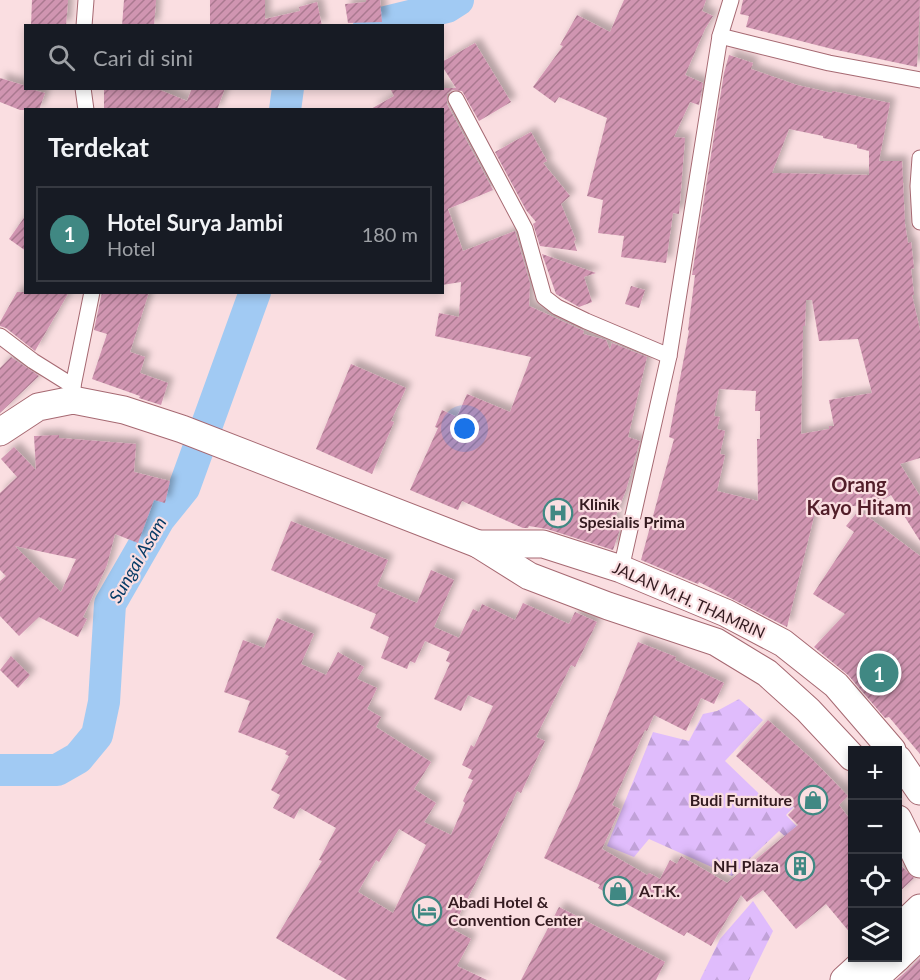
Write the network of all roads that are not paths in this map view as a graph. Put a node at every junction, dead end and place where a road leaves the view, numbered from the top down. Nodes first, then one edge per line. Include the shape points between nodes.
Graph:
1 (86, 0) edge
2 (731, 0) edge
3 (84, 24) edge
4 (720, 36) junction
5 (920, 80) edge
6 (83, 90) edge
7 (456, 99) dead end
8 (86, 108) edge
9 (920, 158) edge
10 (920, 222) edge
11 (92, 294) edge
12 (0, 336) edge
13 (669, 356) junction
14 (73, 393) junction
15 (0, 432) edge
16 (478, 544) junction
17 (621, 569) junction
18 (889, 746) edge
19 (848, 753) edge
20 (902, 766) edge
21 (920, 791) edge
22 (902, 829) edge
23 (920, 864) edge
24 (920, 908) edge
25 (902, 924) edge
26 (920, 936) edge
27 (902, 952) edge
28 (863, 962) edge
29 (892, 962) edge
30 (844, 980) edge
31 (873, 980) edge

1 - 3 street
2 - 4 street
4 - 5 street
4 - 13 street
6 - 8 street
7 - 13 street via 525,229 544,297 586,321
9 - 10 street
11 - 14 street
12 - 14 street
13 - 17 street
14 - 15 highway via 38,407
14 - 16 highway, JALAN M.H. THAMRIN via 182,429
16 - 17 highway, JALAN M.H. THAMRIN via 543,544
16 - 19 highway, JALAN M.H. THAMRIN via 529,576 716,642 741,655 776,680
17 - 18 highway, JALAN M.H. THAMRIN via 726,613 783,643 836,685
20 - 21 highway
22 - 23 highway
24 - 25 highway
26 - 27 highway
28 - 30 highway
29 - 31 highway

